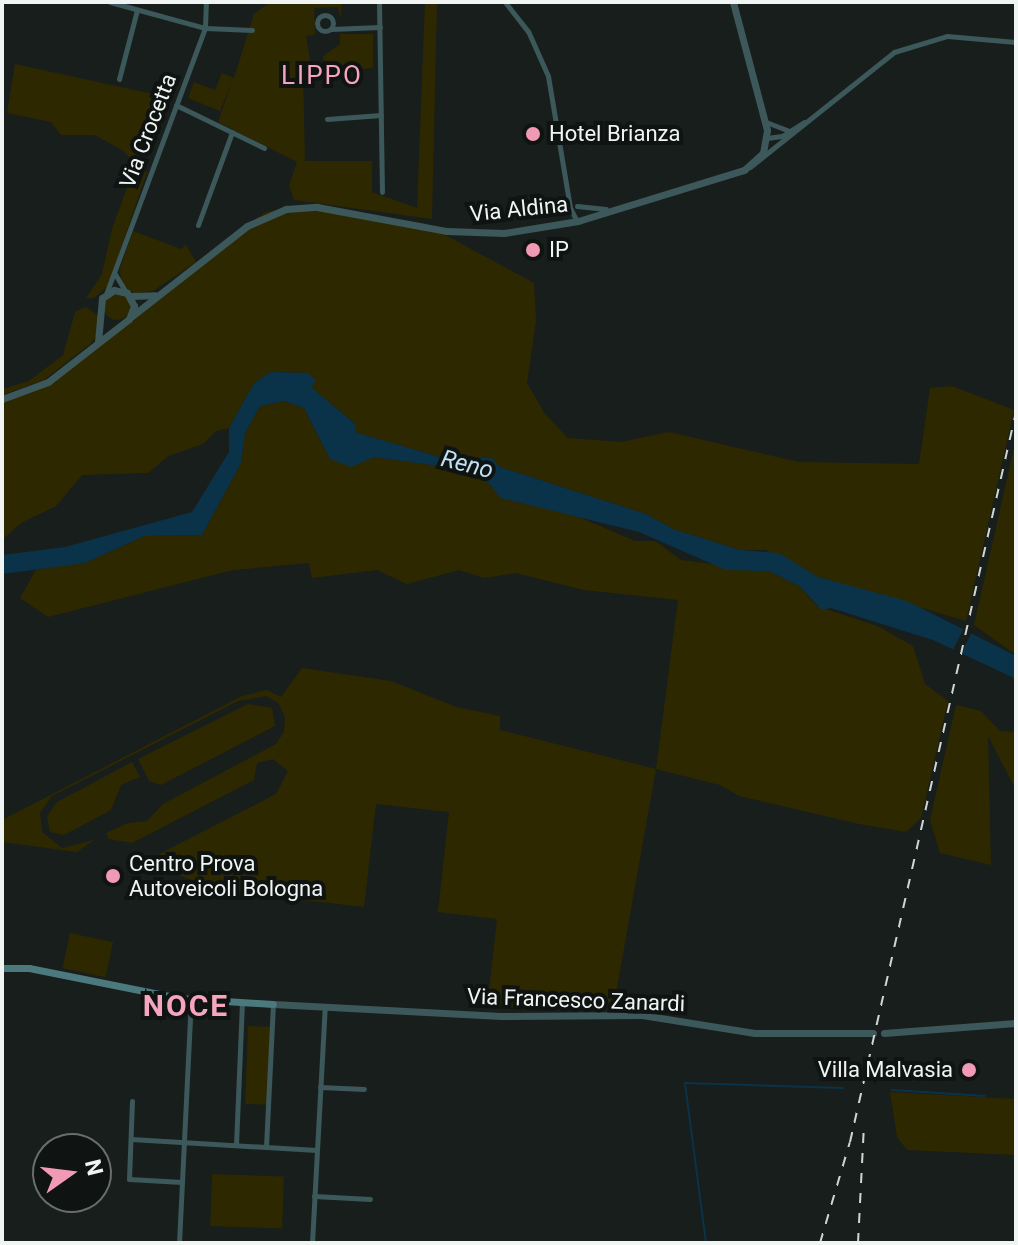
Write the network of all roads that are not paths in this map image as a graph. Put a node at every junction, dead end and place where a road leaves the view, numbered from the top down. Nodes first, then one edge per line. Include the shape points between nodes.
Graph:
1 (110, 2) edge
2 (142, 2) edge
3 (206, 2) edge
4 (379, 2) edge
5 (505, 2) edge
6 (733, 2) edge
7 (138, 11) junction
8 (380, 27) junction
9 (205, 28) junction
10 (331, 29) dead end
11 (252, 30) dead end
12 (1016, 42) edge
13 (119, 79) dead end
14 (176, 105) junction
15 (818, 112) junction
16 (381, 115) junction
17 (327, 119) dead end
18 (766, 122) junction
19 (790, 130) junction
20 (232, 132) junction
21 (767, 138) junction
22 (264, 148) dead end
23 (744, 170) junction
24 (382, 192) dead end
25 (574, 207) junction
26 (627, 207) junction
27 (578, 221) junction
28 (198, 225) dead end
29 (548, 227) junction
30 (115, 271) junction
31 (174, 284) junction
32 (106, 294) junction
33 (128, 294) junction
34 (103, 316) junction
35 (132, 316) junction
36 (117, 324) junction
37 (98, 342) junction
38 (2, 399) edge
39 (2, 968) edge
40 (191, 999) junction
41 (242, 1002) junction
42 (273, 1004) junction
43 (325, 1006) junction
44 (1016, 1023) edge
45 (873, 1033) dead end
46 (884, 1033) dead end
47 (320, 1087) junction
48 (364, 1089) dead end
49 (132, 1101) dead end
50 (131, 1139) junction
51 (184, 1142) junction
52 (236, 1145) junction
53 (266, 1147) junction
54 (317, 1150) junction
55 (182, 1182) junction
56 (314, 1196) junction
57 (370, 1199) dead end
58 (179, 1243) edge
59 (312, 1243) edge

1 - 7 street
2 - 7 street
3 - 9 street, Via Crocetta
4 - 8 street
5 - 25 street via 544,61
6 - 18 street
7 - 9 street
7 - 13 street
8 - 10 street
8 - 16 street
9 - 11 street
9 - 14 street, Via Crocetta
12 - 15 street, Via Aldina via 969,34 924,40 883,58
14 - 20 street
14 - 30 street, Via Crocetta
15 - 19 street, Via Aldina
15 - 23 street, Via Aldina via 769,157
16 - 17 street
16 - 24 street
18 - 19 street
18 - 21 street
19 - 21 street, Via Aldina
20 - 22 street
20 - 28 street
21 - 23 street via 761,156
23 - 26 street, Via Aldina
25 - 26 street
25 - 27 street
25 - 29 street
26 - 27 street, Via Aldina
27 - 29 street, Via Aldina
29 - 31 street, Via Aldina via 472,234 296,208 247,226
30 - 32 street, Via Crocetta
30 - 33 street
31 - 33 street, Via Aldina via 150,297
31 - 35 street, Via Aldina
32 - 33 street
32 - 34 street via 100,303
33 - 35 street
34 - 36 street
34 - 37 street
35 - 36 street
36 - 37 street
37 - 38 street via 48,382
39 - 40 main road, Via Francesco Zanardi via 29,968
40 - 41 main road, Via Francesco Zanardi
40 - 51 street
41 - 42 main road, Via Francesco Zanardi
41 - 52 street
42 - 43 street, Via Francesco Zanardi
42 - 53 street
43 - 45 street, Via Francesco Zanardi via 501,1016 642,1015 755,1033
43 - 47 street
44 - 46 street
47 - 48 street
47 - 54 street
49 - 50 street
50 - 51 street
50 - 55 street via 129,1179
51 - 52 street
51 - 55 street
52 - 53 street
53 - 54 street
54 - 56 street
55 - 58 street
56 - 57 street
56 - 59 street

